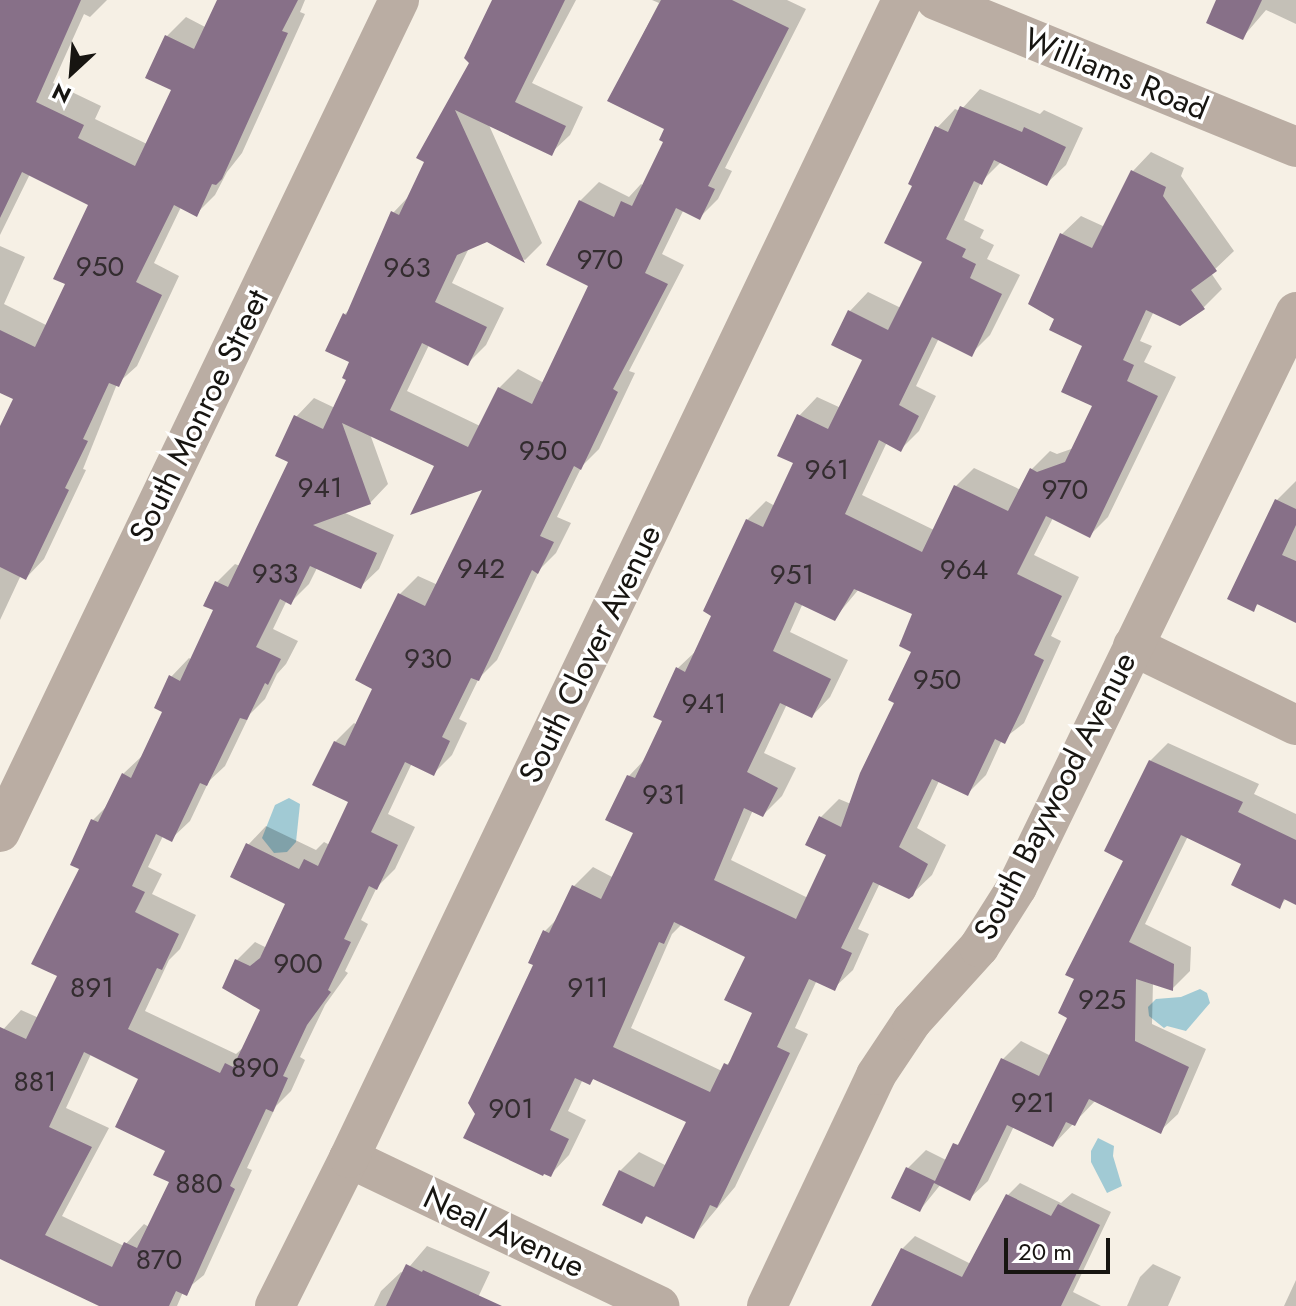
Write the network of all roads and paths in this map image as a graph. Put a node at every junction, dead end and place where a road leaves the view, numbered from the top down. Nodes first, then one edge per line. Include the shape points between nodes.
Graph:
1 (399, 0) edge
2 (902, 0) edge
3 (936, 0) edge
4 (1296, 147) edge
5 (1296, 312) edge
6 (1133, 646) junction
7 (1296, 725) edge
8 (0, 832) edge
9 (349, 1158) junction
10 (275, 1306) edge
11 (659, 1306) edge
12 (767, 1306) edge

1 - 8 street, South Monroe Street
2 - 9 street, South Clover Avenue
3 - 4 street, Williams Road
5 - 6 street, South Baywood Avenue
6 - 7 street
6 - 12 street, South Baywood Avenue via 1017,887 979,947 912,1021 876,1075
9 - 10 street, South Clover Avenue
9 - 11 street, Neal Avenue

